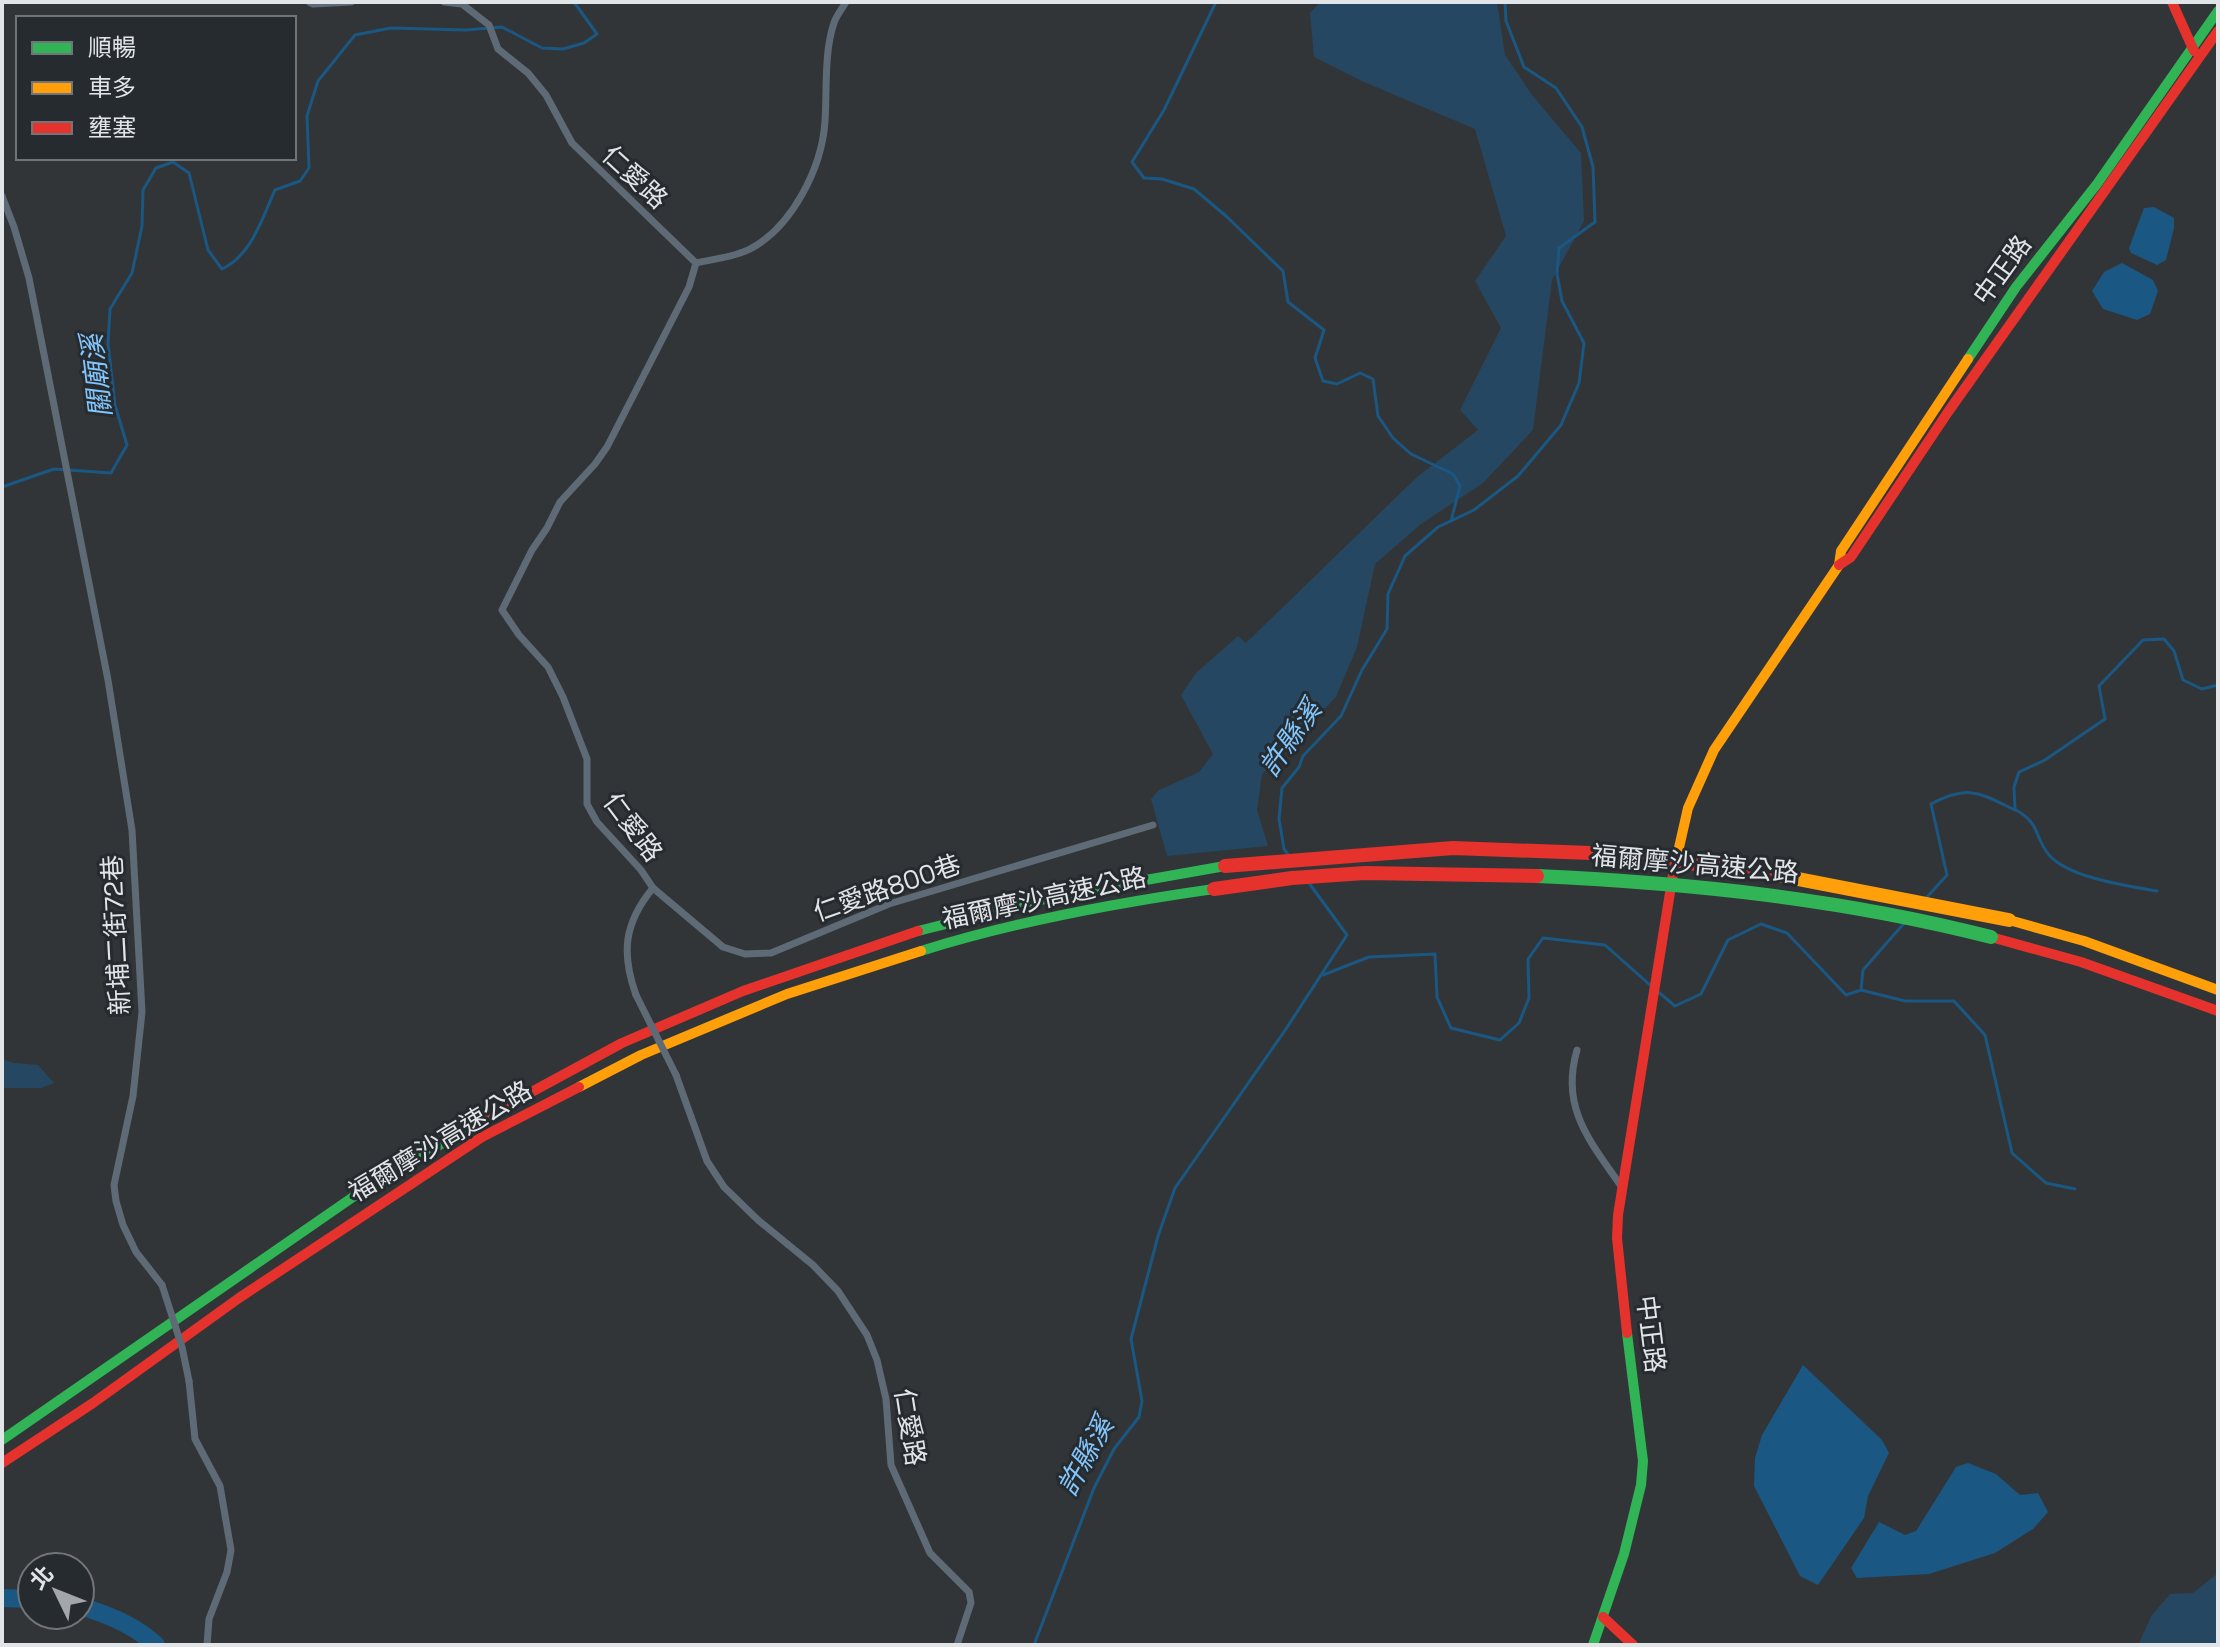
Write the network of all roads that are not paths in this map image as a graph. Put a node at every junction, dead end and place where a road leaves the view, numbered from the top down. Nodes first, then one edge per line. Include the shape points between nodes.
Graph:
1 (309, 2) edge
2 (351, 2) edge
3 (444, 2) edge
4 (846, 2) edge
5 (2172, 2) edge
6 (2218, 11) edge
7 (2218, 31) edge
8 (2196, 53) junction
9 (2, 196) edge
10 (696, 263) junction
11 (1153, 825) dead end
12 (653, 888) junction
13 (2218, 990) edge
14 (2218, 1011) edge
15 (1577, 1050) dead end
16 (1621, 1186) junction
17 (2, 1440) edge
18 (2, 1463) edge
19 (1603, 1617) junction
20 (207, 1645) edge
21 (957, 1645) edge
22 (1593, 1645) edge
23 (1633, 1645) edge

1 - 2 street
3 - 10 street, 仁愛路 via 462,4 489,25 498,49 546,95 572,143
4 - 10 street via 834,23 822,146 803,190 777,230 748,251
5 - 8 main road
6 - 8 main road, 中正路
7 - 8 main road, 中正路
8 - 16 main road, 中正路 via 2016,287 1705,767 1685,820 1662,925
9 - 20 street, 新埔二街72巷, bridge via 29,278 132,830 142,1012 133,1096 114,1185 129,1238 162,1285 189,1381 195,1439 220,1486 231,1550 209,1619
10 - 12 street, 仁愛路 via 607,447 560,502 502,610 548,667 563,697 587,759 587,804
11 - 12 street, 仁愛路800巷 via 889,904 771,953 745,954 723,947
12 - 21 street, 仁愛路, bridge via 641,903 627,943 627,969 636,995 676,1075 707,1161 724,1187 830,1282 867,1335 886,1399 891,1465 930,1553 969,1592 971,1603
13 - 17 main road, 福爾摩沙高速公路, bridge via 2009,920 1791,876 1617,854 1453,848 1225,866 1061,895 900,936 743,991 622,1043 353,1197
14 - 18 main road, 福爾摩沙高速公路, bridge via 2081,962 1947,925 1799,896 1680,883 1459,872 1293,878 1118,903 963,938 787,994 641,1055 482,1137
15 - 16 street via 1571,1072 1573,1103 1581,1127
16 - 19 main road, 中正路 via 1617,1238 1643,1461 1636,1512
19 - 22 main road, 中正路
19 - 23 main road

